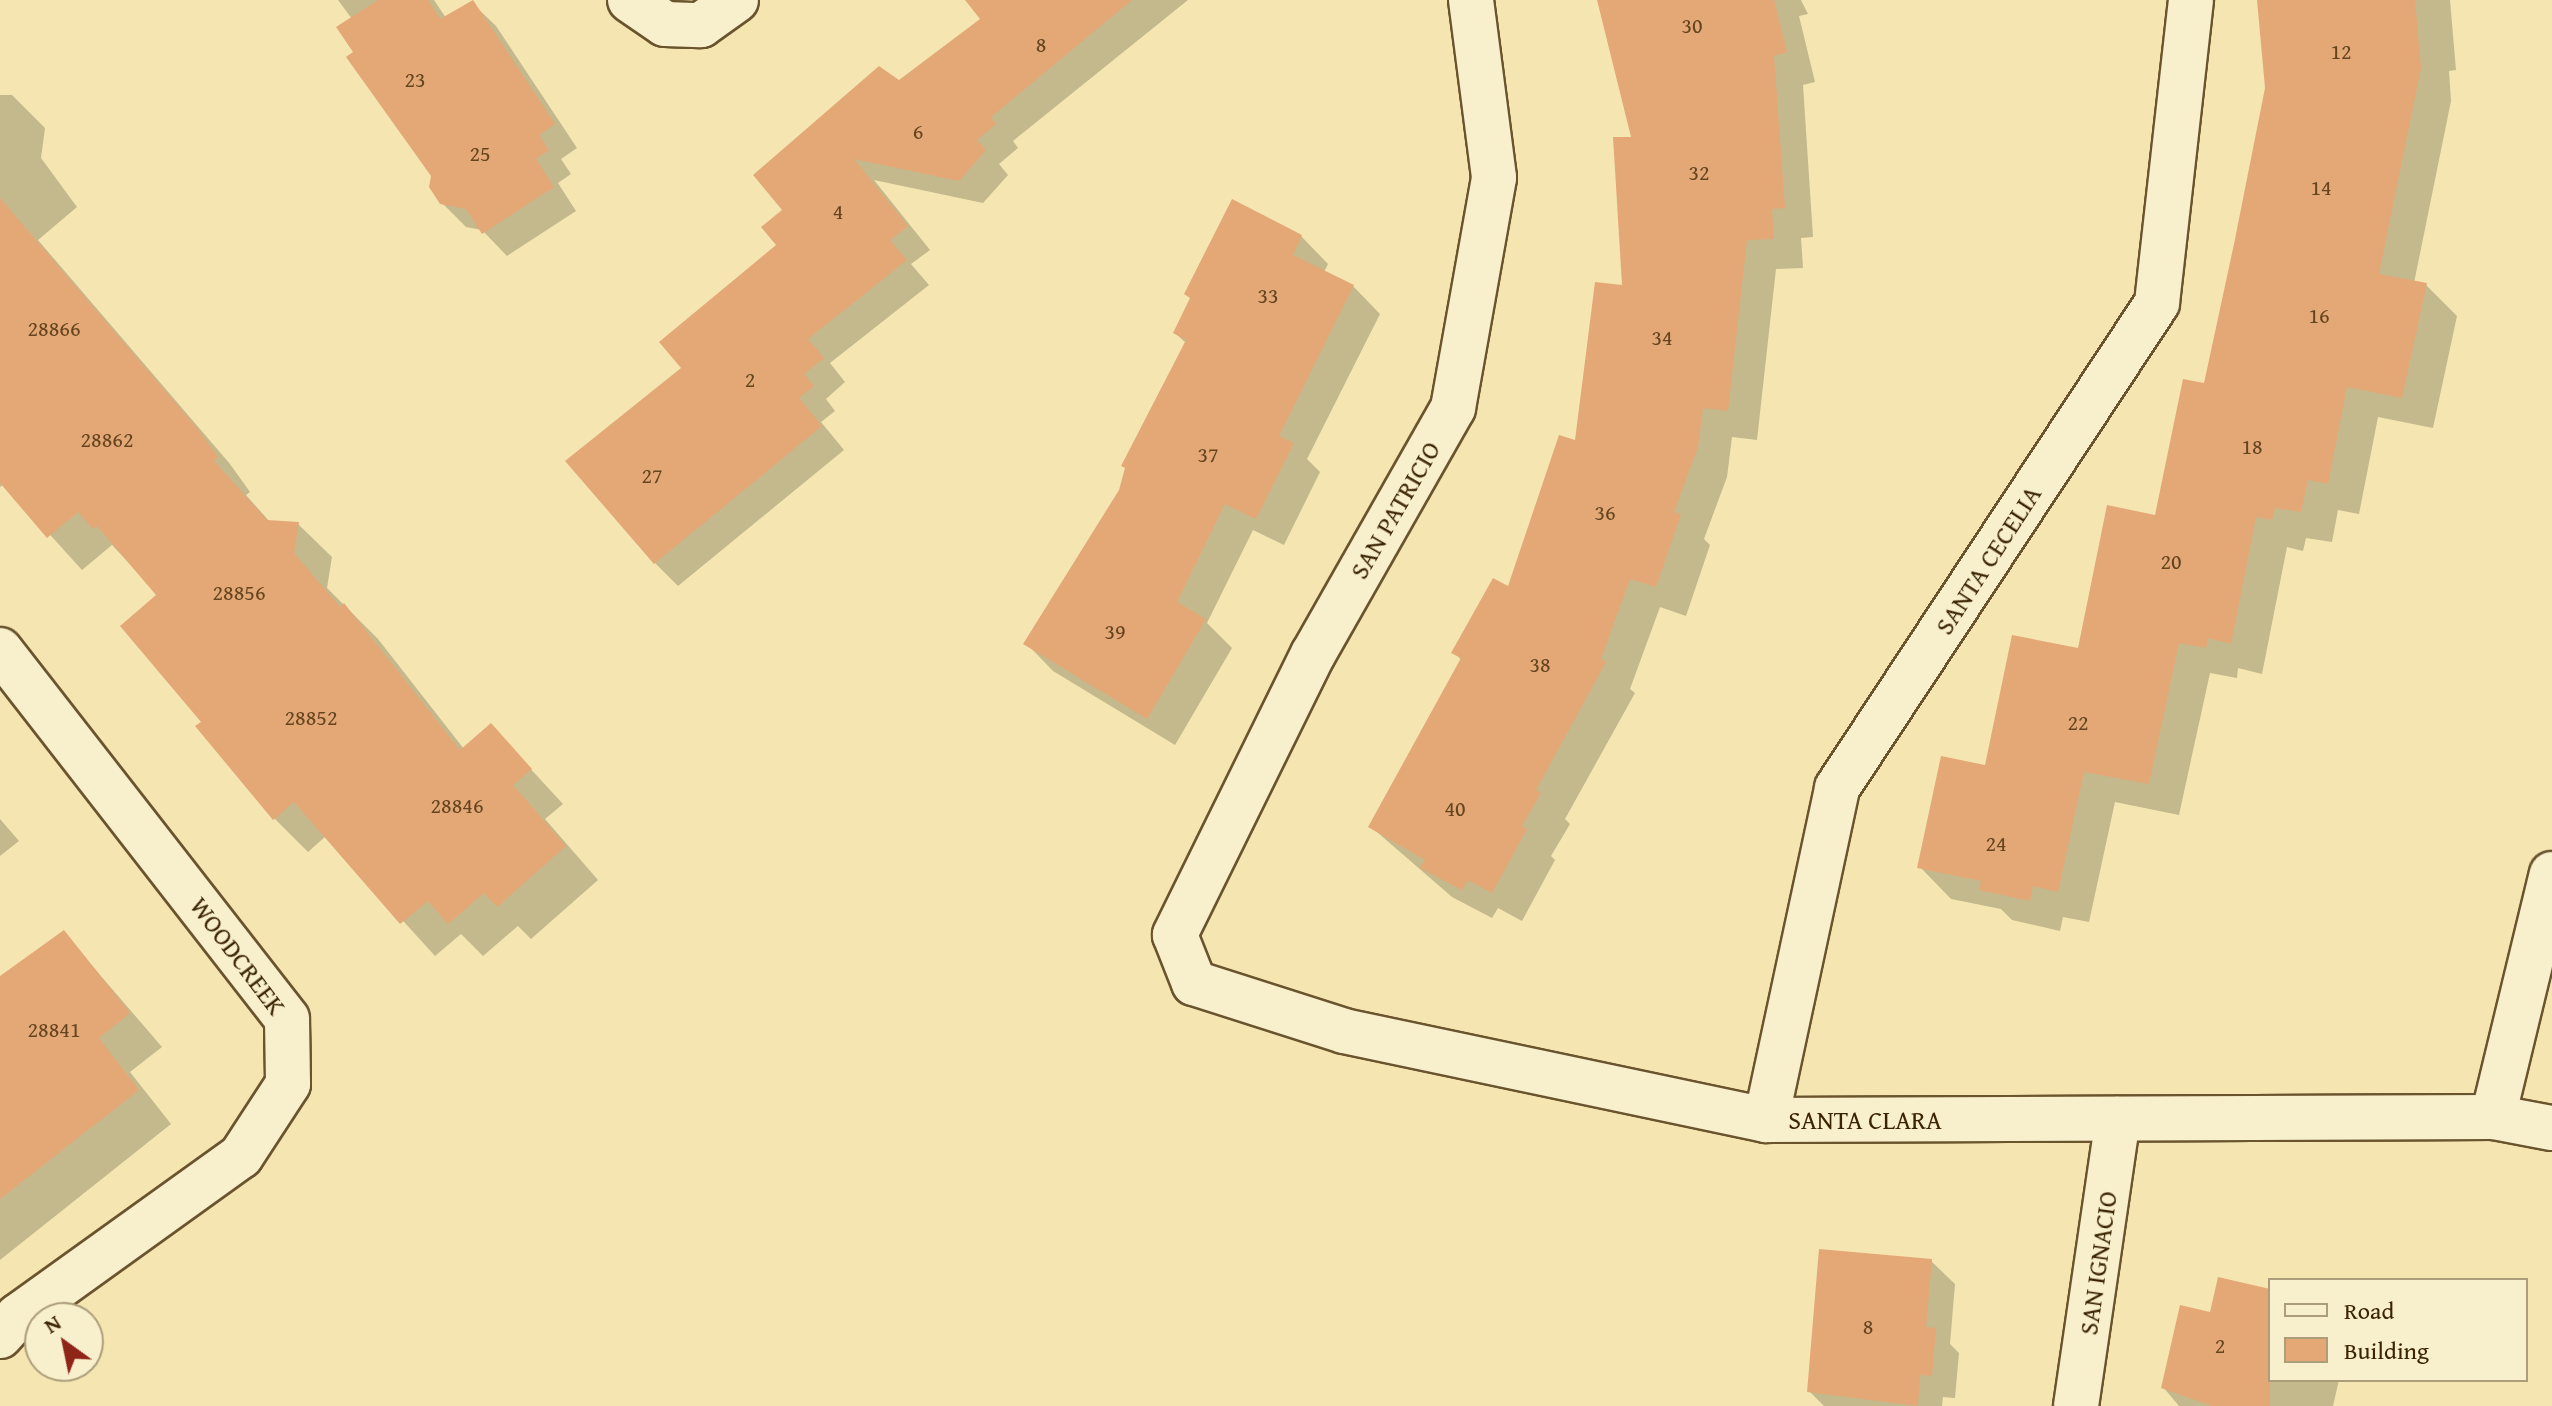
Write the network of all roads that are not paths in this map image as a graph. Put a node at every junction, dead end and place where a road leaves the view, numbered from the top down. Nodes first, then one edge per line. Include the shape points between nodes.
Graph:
1 (630, 0) edge
2 (736, 0) edge
3 (1471, 0) edge
4 (2191, 0) edge
5 (0, 650) edge
6 (2552, 874) edge
7 (1194, 983) joint
8 (2493, 1117) junction
9 (2118, 1119) junction
10 (1766, 1120) junction
11 (2552, 1128) edge
12 (0, 1336) edge
13 (2076, 1406) edge

1 - 2 street via 665,24 701,25
3 - 7 street, SAN PATRICIO via 1494,178 1453,408 1313,654 1175,935
4 - 10 street, SANTA CECELIA via 2157,303 1837,788
5 - 12 street, WOODCREEK via 287,1019 288,1084 241,1156 18,1316
6 - 8 street
7 - 10 street, SANTA CLARA via 1344,1031
8 - 9 street, SANTA CLARA
8 - 11 street, SANTA CLARA
9 - 10 street, SANTA CLARA
9 - 13 street, SAN IGNACIO

